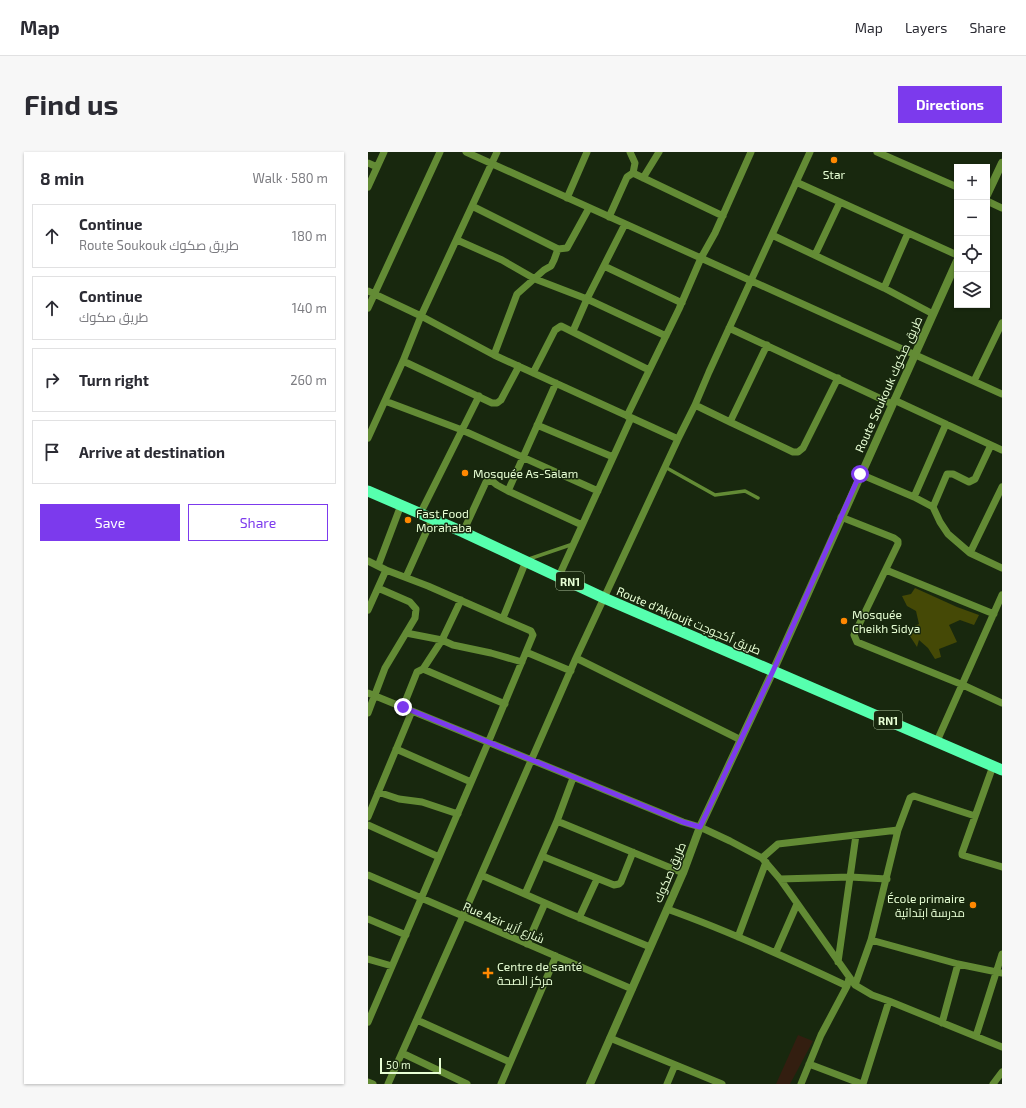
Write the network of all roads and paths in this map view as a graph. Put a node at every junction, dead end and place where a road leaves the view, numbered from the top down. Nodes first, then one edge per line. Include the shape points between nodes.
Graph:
1 (384, 152) edge
2 (440, 152) edge
3 (466, 152) edge
4 (497, 152) edge
5 (586, 152) edge
6 (630, 152) edge
7 (659, 152) edge
8 (751, 152) edge
9 (810, 152) edge
10 (877, 152) edge
11 (368, 163) edge
12 (1002, 163) edge
13 (492, 164) junction
14 (377, 167) junction
15 (633, 173) junction
16 (643, 178) junction
17 (796, 182) junction
18 (954, 186) edge
19 (368, 187) edge
20 (990, 189) edge
21 (567, 198) junction
22 (840, 202) junction
23 (990, 202) edge
24 (472, 206) junction
25 (589, 208) junction
26 (1002, 208) edge
27 (609, 216) junction
28 (722, 216) junction
29 (625, 224) junction
30 (908, 233) junction
31 (772, 235) junction
32 (457, 240) junction
33 (558, 249) junction
34 (815, 254) junction
35 (954, 254) edge
36 (701, 258) junction
37 (604, 266) junction
38 (954, 267) edge
39 (536, 278) junction
40 (751, 281) junction
41 (884, 288) junction
42 (371, 292) edge
43 (587, 299) junction
44 (682, 303) junction
45 (368, 308) edge
46 (933, 314) junction
47 (421, 316) junction
48 (1002, 323) edge
49 (729, 328) junction
50 (573, 332) junction
51 (666, 336) junction
52 (999, 338) edge
53 (767, 345) junction
54 (494, 354) junction
55 (914, 355) junction
56 (403, 361) junction
57 (519, 366) junction
58 (649, 370) junction
59 (533, 373) junction
60 (838, 378) junction
61 (974, 382) junction
62 (556, 383) junction
63 (1002, 394) edge
64 (478, 396) junction
65 (385, 401) junction
66 (893, 402) junction
67 (695, 405) junction
68 (629, 417) junction
69 (730, 422) junction
70 (946, 424) junction
71 (538, 425) junction
72 (462, 430) junction
73 (368, 438) edge
74 (678, 440) junction
75 (991, 445) junction
76 (1002, 450) edge
77 (613, 457) junction
78 (522, 458) junction
79 (665, 467) junction
80 (860, 474) junction
81 (1002, 487) edge
82 (508, 491) junction
83 (598, 491) junction
84 (368, 492) edge
85 (914, 497) junction
86 (758, 498) dead end
87 (401, 505) junction
88 (933, 507) junction
89 (420, 514) junction
90 (841, 517) junction
91 (432, 519) junction
92 (582, 525) junction
93 (463, 532) junction
94 (574, 544) junction
95 (970, 553) junction
96 (368, 561) edge
97 (526, 561) junction
98 (378, 566) junction
99 (1002, 568) edge
100 (386, 570) junction
101 (886, 570) junction
102 (559, 576) junction
103 (406, 577) junction
104 (378, 588) junction
105 (1002, 595) edge
106 (604, 598) junction
107 (461, 600) junction
108 (368, 610) edge
109 (994, 614) junction
110 (503, 618) junction
111 (406, 633) junction
112 (442, 640) junction
113 (526, 652) junction
114 (576, 658) junction
115 (522, 662) junction
116 (423, 669) junction
117 (571, 671) junction
118 (773, 671) junction
119 (963, 685) junction
120 (368, 693) edge
121 (376, 696) junction
122 (1002, 702) edge
123 (504, 704) junction
124 (403, 707) junction
125 (412, 711) junction
126 (368, 713) edge
127 (741, 740) junction
128 (937, 741) junction
129 (488, 743) junction
130 (396, 749) junction
131 (531, 761) junction
132 (998, 768) edge
133 (572, 778) junction
134 (472, 782) junction
135 (378, 792) junction
136 (370, 808) edge
137 (458, 814) junction
138 (975, 816) junction
139 (368, 817) edge
140 (557, 821) junction
141 (368, 825) edge
142 (700, 827) junction
143 (898, 830) junction
144 (856, 835) junction
145 (633, 852) junction
146 (542, 856) junction
147 (439, 857) junction
148 (764, 860) junction
149 (1002, 867) edge
150 (683, 873) junction
151 (368, 875) edge
152 (481, 875) junction
153 (850, 877) junction
154 (597, 879) junction
155 (780, 879) junction
156 (887, 879) junction
157 (525, 894) junction
158 (421, 898) junction
159 (545, 903) junction
160 (797, 904) junction
161 (667, 909) junction
162 (463, 916) junction
163 (579, 918) junction
164 (368, 919) edge
165 (406, 935) junction
166 (738, 937) junction
167 (871, 940) junction
168 (527, 944) junction
169 (650, 947) junction
170 (776, 952) junction
171 (1002, 954) edge
172 (556, 956) junction
173 (368, 959) edge
174 (838, 962) junction
175 (958, 964) junction
176 (392, 966) junction
177 (999, 973) edge
178 (848, 982) junction
179 (855, 985) junction
180 (632, 989) junction
181 (889, 1001) junction
182 (371, 1008) edge
183 (417, 1020) junction
184 (368, 1022) edge
185 (942, 1022) junction
186 (976, 1036) junction
187 (610, 1038) junction
188 (1002, 1047) edge
189 (402, 1053) junction
190 (510, 1062) junction
191 (809, 1064) junction
192 (675, 1065) junction
193 (1002, 1072) edge
194 (368, 1082) edge
195 (711, 1082) edge
196 (373, 1084) edge
197 (388, 1084) edge
198 (467, 1084) edge
199 (500, 1084) edge
200 (590, 1084) edge
201 (667, 1084) edge
202 (722, 1084) edge
203 (801, 1084) edge
204 (862, 1084) edge
205 (993, 1084) edge

1 - 14 street
2 - 42 street
3 - 13 street
4 - 13 street
5 - 21 street
6 - 15 street via 635,162
7 - 16 street
8 - 28 street
9 - 17 street
10 - 18 street
11 - 14 street
12 - 20 street
13 - 21 street
13 - 24 street
14 - 19 street
15 - 16 street
15 - 27 street via 628,175
16 - 28 street
17 - 22 street
17 - 31 street
21 - 25 street
22 - 30 street
22 - 34 street
23 - 26 street
24 - 32 street
24 - 33 street
25 - 27 street
25 - 33 street via 567,248
27 - 29 street
28 - 36 street
29 - 36 street
29 - 37 street
30 - 35 street
30 - 41 street
31 - 34 street
31 - 40 street
32 - 39 street
32 - 47 street
33 - 39 street via 551,266
34 - 41 street
36 - 40 street
36 - 44 street
37 - 43 street
37 - 44 street
38 - 46 street, Route Soukouk طريق صكوك
39 - 43 street
39 - 54 street via 517,294
40 - 49 street
40 - 55 street
41 - 46 street
42 - 45 street
42 - 47 street
43 - 50 street
43 - 51 street
44 - 51 street
46 - 55 street, Route Soukouk طريق صكوك
47 - 54 street
47 - 56 street
48 - 52 street
49 - 53 street
49 - 67 street
50 - 58 street
50 - 59 street via 561,326 555,330
51 - 58 street
52 - 61 street
53 - 60 street
53 - 69 street
54 - 57 street
55 - 61 street
55 - 66 street, Route Soukouk طريق صكوك
56 - 64 street
56 - 65 street
57 - 59 street
57 - 64 street via 497,403
58 - 68 street
59 - 62 street
60 - 66 street
60 - 69 street via 803,448 798,452
61 - 63 street
62 - 68 street
62 - 71 street
64 - 72 street
65 - 72 street
65 - 73 street
66 - 70 street
66 - 80 street, Route Soukouk طريق صكوك
67 - 69 street
67 - 74 street
68 - 74 street
68 - 77 street
70 - 75 street
70 - 85 street
71 - 77 street
71 - 78 street
72 - 78 street
72 - 89 street
74 - 79 street
75 - 76 street
75 - 88 street via 972,482 947,474
77 - 83 street
78 - 82 street
78 - 83 street
79 - 86 lane via 715,495 745,491
79 - 106 street
80 - 85 street
80 - 90 street, Route Soukouk طريق صكوك
81 - 95 street
82 - 92 street
82 - 93 street via 492,481 486,482
83 - 92 street
84 - 87 highway, Route d'Akjoujt طريق أكجوجت / RN1
85 - 88 street
87 - 89 highway, Route d'Akjoujt طريق أكجوجت / RN1
87 - 98 street
88 - 95 street via 948,534
89 - 91 highway, Route d'Akjoujt طريق أكجوجت / RN1
90 - 101 street via 898,541
90 - 118 street, Route Soukouk طريق صكوك
91 - 93 highway, Route d'Akjoujt طريق أكجوجت / RN1
91 - 103 street
92 - 94 street
93 - 97 highway, Route d'Akjoujt طريق أكجوجت / RN1
94 - 97 lane
94 - 102 street
95 - 99 street
96 - 98 street
97 - 102 highway, Route d'Akjoujt طريق أكجوجت / RN1
97 - 110 street
98 - 100 street
100 - 103 street
100 - 104 street
101 - 109 street
101 - 119 street via 854,635 857,642
102 - 106 highway, Route d'Akjoujt طريق أكجوجت / RN1
103 - 107 street
104 - 108 street
104 - 111 street via 410,602 416,609 415,618
105 - 109 street
106 - 114 street
106 - 118 highway, Route d'Akjoujt طريق أكجوجت / RN1
107 - 110 street
107 - 112 street
109 - 119 street
110 - 113 street via 532,632 533,636
111 - 112 street
111 - 121 street via 385,668
112 - 115 street
112 - 116 street
113 - 115 street
113 - 117 street
114 - 117 street
114 - 127 street
115 - 123 street
116 - 123 street
116 - 124 street via 418,672
117 - 131 street
118 - 127 street, طريق صكوك
118 - 128 highway, Route d'Akjoujt طريق أكجوجت / RN1
119 - 122 street
119 - 128 street
120 - 121 street
121 - 124 street
121 - 126 street
123 - 129 street
124 - 125 street
125 - 129 street
125 - 130 street
127 - 142 street, طريق صكوك
128 - 132 highway, Route d'Akjoujt طريق أكجوجت / RN1
129 - 131 street
129 - 134 street
130 - 134 street
130 - 135 street
131 - 133 street
131 - 152 street
132 - 138 street
133 - 140 street
133 - 142 street
134 - 137 street
135 - 136 street
135 - 137 street via 399,799 422,802
136 - 139 street
137 - 147 street
138 - 143 street via 912,796
138 - 149 street via 962,855
140 - 145 street
140 - 146 street
141 - 147 street
142 - 148 street
142 - 150 street, طريق صكوك
143 - 144 street
143 - 156 street
144 - 148 street via 778,844
144 - 153 street
145 - 150 street
145 - 154 street via 619,884 614,886
146 - 154 street
146 - 157 street
147 - 158 street
148 - 155 street
148 - 166 street
150 - 161 street, طريق صكوك
151 - 158 street, Rue Azir شارع أزير
152 - 157 street
152 - 162 street
153 - 155 street
153 - 156 street
153 - 174 street
154 - 163 street
155 - 160 street
156 - 167 street
157 - 159 street
158 - 162 street, Rue Azir شارع أزير
158 - 165 street
159 - 163 street
159 - 168 street
160 - 170 street
160 - 174 street
161 - 166 street
161 - 169 street, طريق صكوك
162 - 168 street, Rue Azir شارع أزير
162 - 183 street
163 - 169 street
164 - 165 street
165 - 176 street
166 - 170 street
167 - 175 street
167 - 179 street
168 - 172 street, Rue Azir شارع أزير
169 - 180 street, طريق صكوك
170 - 178 street
171 - 177 street
172 - 180 street, Rue Azir شارع أزير
172 - 190 street
173 - 176 street
174 - 178 street
175 - 177 street
175 - 185 street
176 - 182 street
177 - 186 street
178 - 179 street
178 - 191 street
179 - 181 street
180 - 187 street, طريق صكوك
181 - 185 street
181 - 204 street
182 - 184 street
183 - 189 street
183 - 190 street
185 - 186 street
186 - 188 street
187 - 192 street
187 - 200 street, طريق صكوك
189 - 197 street
189 - 198 street
190 - 199 street
191 - 203 street
191 - 204 street
192 - 195 street
192 - 201 street
193 - 205 street
194 - 196 street
195 - 202 street

